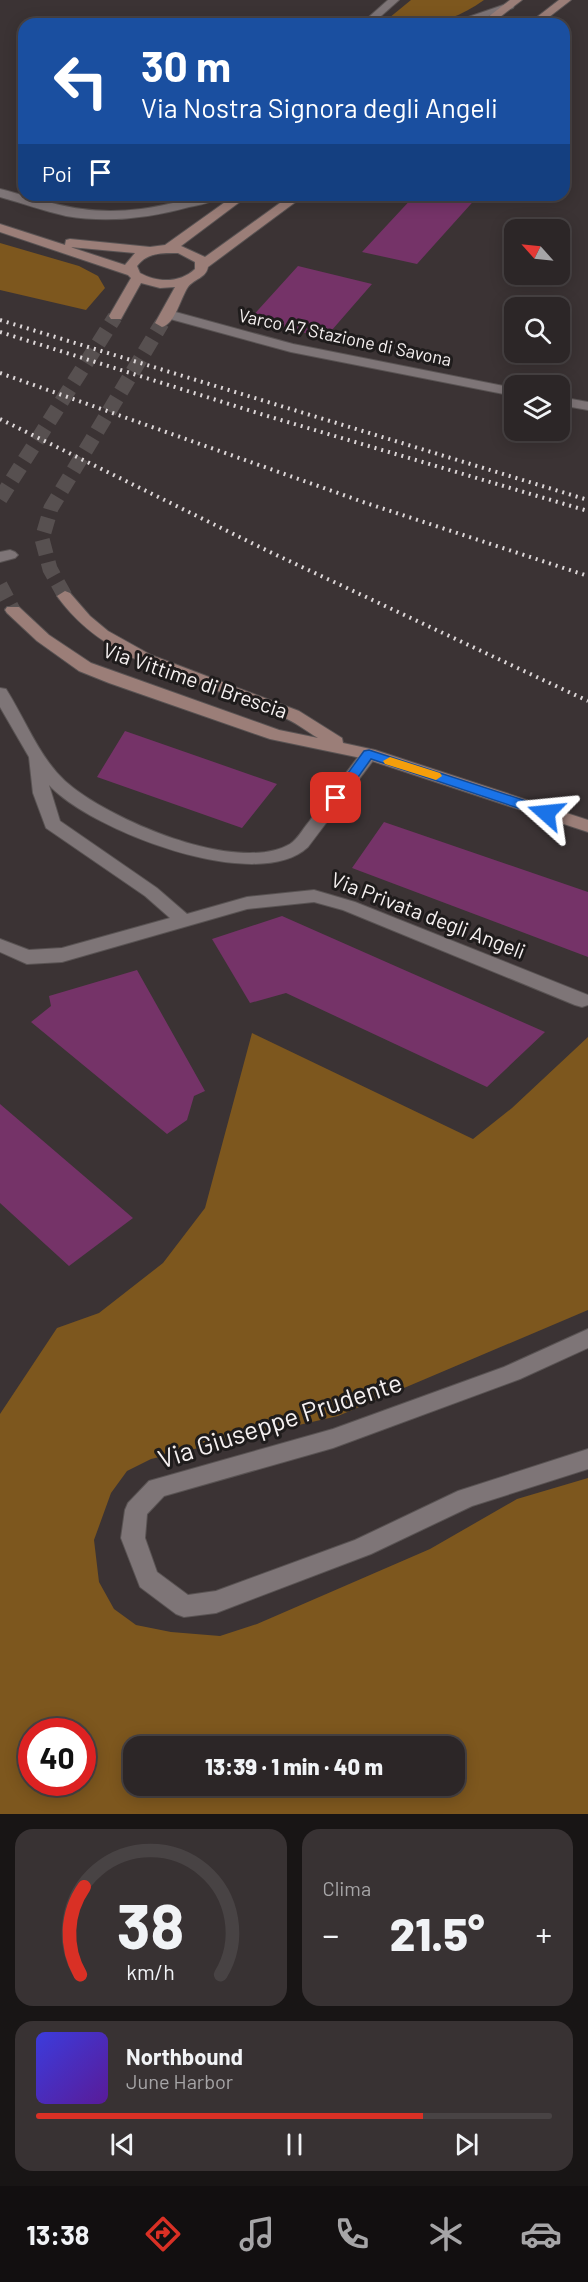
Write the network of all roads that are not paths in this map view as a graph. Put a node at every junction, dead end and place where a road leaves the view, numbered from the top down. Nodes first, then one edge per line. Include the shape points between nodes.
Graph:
1 (384, 0) edge
2 (394, 0) edge
3 (566, 0) edge
4 (512, 2) edge
5 (368, 18) edge
6 (373, 18) edge
7 (469, 18) edge
8 (491, 18) edge
9 (541, 18) edge
10 (0, 193) edge
11 (18, 198) edge
12 (29, 201) edge
13 (202, 201) edge
14 (235, 201) edge
15 (291, 201) edge
16 (0, 228) edge
17 (39, 239) junction
18 (169, 248) junction
19 (150, 251) junction
20 (203, 265) junction
21 (135, 275) junction
22 (185, 281) junction
23 (116, 316) tunnel mouth
24 (504, 390) edge
25 (570, 403) edge
26 (588, 406) edge
27 (65, 596) tunnel mouth
28 (13, 610) tunnel mouth
29 (0, 693) edge
30 (345, 748) junction
31 (37, 753) junction
32 (369, 754) junction
33 (588, 826) edge
34 (184, 921) junction
35 (0, 945) edge
36 (582, 1000) dead end
37 (588, 1338) edge
38 (588, 1459) edge

1 - 5 street via 367,14
2 - 6 street
3 - 9 street
4 - 7 street
4 - 8 street
10 - 11 street
12 - 13 street via 96,215 131,214
14 - 18 street
15 - 20 street
16 - 17 street
17 - 19 street
17 - 21 street
18 - 19 street
18 - 20 street via 196,255
19 - 21 street via 134,260 131,266
20 - 22 street via 198,274
21 - 22 street via 165,284
21 - 23 street
22 - 24 street, Varco A7 Stazione di Savona via 165,319
25 - 26 street
27 - 30 street, Via Vittime di Brescia via 102,634 145,658 294,715
28 - 30 street, Via Vittime di Brescia via 43,638 77,661 115,679 276,735
29 - 31 street
30 - 32 street, Via Vittime di Brescia
31 - 32 street via 58,784 114,820 220,858 258,859 297,848
31 - 34 street via 51,824 151,892
32 - 33 street, Via Vittime di Brescia
34 - 35 street, Via Privata degli Angeli via 62,955 27,957
34 - 36 street, Via Privata degli Angeli via 247,903 314,896 349,906
37 - 38 street, Via Giuseppe Prudente via 512,1373 333,1438 157,1488 136,1510 133,1538 148,1579 157,1586 184,1606 216,1602 363,1547 466,1498

